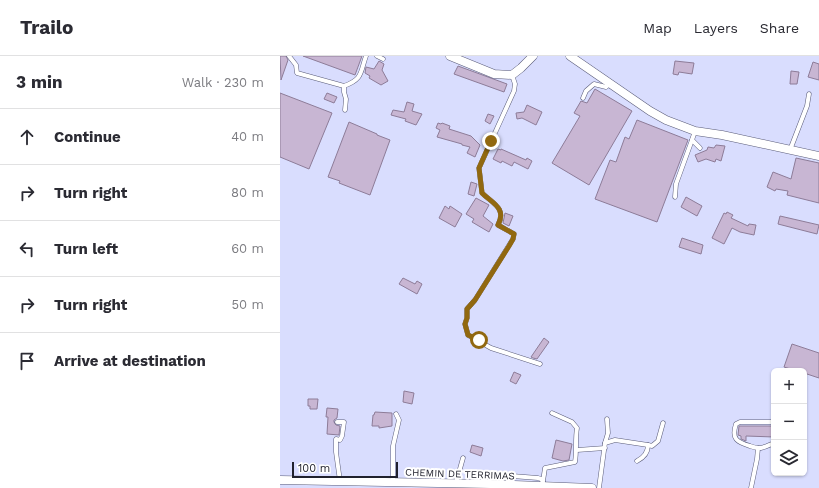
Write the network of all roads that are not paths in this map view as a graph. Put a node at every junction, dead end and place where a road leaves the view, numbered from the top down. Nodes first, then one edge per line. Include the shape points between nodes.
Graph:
1 (289, 56) edge
2 (366, 56) edge
3 (377, 56) edge
4 (450, 56) edge
5 (533, 56) edge
6 (570, 56) edge
7 (383, 59) dead end
8 (512, 75) junction
9 (610, 83) junction
10 (344, 86) junction
11 (809, 94) dead end
12 (583, 98) dead end
13 (345, 110) dead end
14 (694, 131) junction
15 (692, 140) junction
16 (700, 148) dead end
17 (790, 150) junction
18 (819, 156) edge
19 (675, 197) dead end
20 (540, 364) dead end
21 (552, 413) dead end
22 (396, 414) dead end
23 (607, 420) dead end
24 (337, 422) dead end
25 (771, 422) edge
26 (664, 423) dead end
27 (605, 443) junction
28 (771, 444) edge
29 (648, 445) junction
30 (604, 448) junction
31 (758, 448) junction
32 (577, 450) junction
33 (463, 458) dead end
34 (636, 461) dead end
35 (512, 476) dead end
36 (280, 480) edge
37 (340, 481) junction
38 (393, 482) junction
39 (456, 484) junction
40 (543, 484) junction
41 (424, 486) edge
42 (588, 488) edge
43 (592, 488) edge
44 (599, 488) edge
45 (751, 488) edge

1 - 10 lane via 296,65 297,73
2 - 10 lane via 359,76 354,82
3 - 7 lane
4 - 8 street via 494,74
5 - 8 street
6 - 9 street
8 - 20 lane via 514,92 479,168 482,193 500,210 498,225 514,234 467,309 465,324 468,335 491,348
9 - 12 lane via 606,86 594,84
9 - 14 street via 650,111
10 - 13 lane
11 - 17 lane
14 - 15 lane
14 - 17 street
15 - 16 lane
15 - 19 lane via 676,184
17 - 18 street
21 - 32 lane via 572,422 578,428
22 - 38 lane via 399,420 393,446
23 - 27 lane via 608,432
24 - 37 lane via 344,422 342,436 340,440 336,439
25 - 31 lane via 748,421 736,424 734,437 738,442
26 - 29 lane via 658,440 652,446
27 - 29 lane via 615,440
27 - 30 lane
28 - 31 lane
29 - 34 lane via 648,450
30 - 32 lane
30 - 44 lane
31 - 45 lane
32 - 40 lane via 575,462 545,468
33 - 39 lane
35 - 40 lane via 538,478
36 - 37 street, CHEMIN DE TERRIMAS
37 - 38 street, CHEMIN DE TERRIMAS
38 - 41 street, CHEMIN DE TERRIMAS
39 - 40 street, CHEMIN DE TERRIMAS
39 - 41 street, CHEMIN DE TERRIMAS
40 - 42 street, CHEMIN DE TERRIMAS
42 - 43 street, CHEMIN DE TERRIMAS

